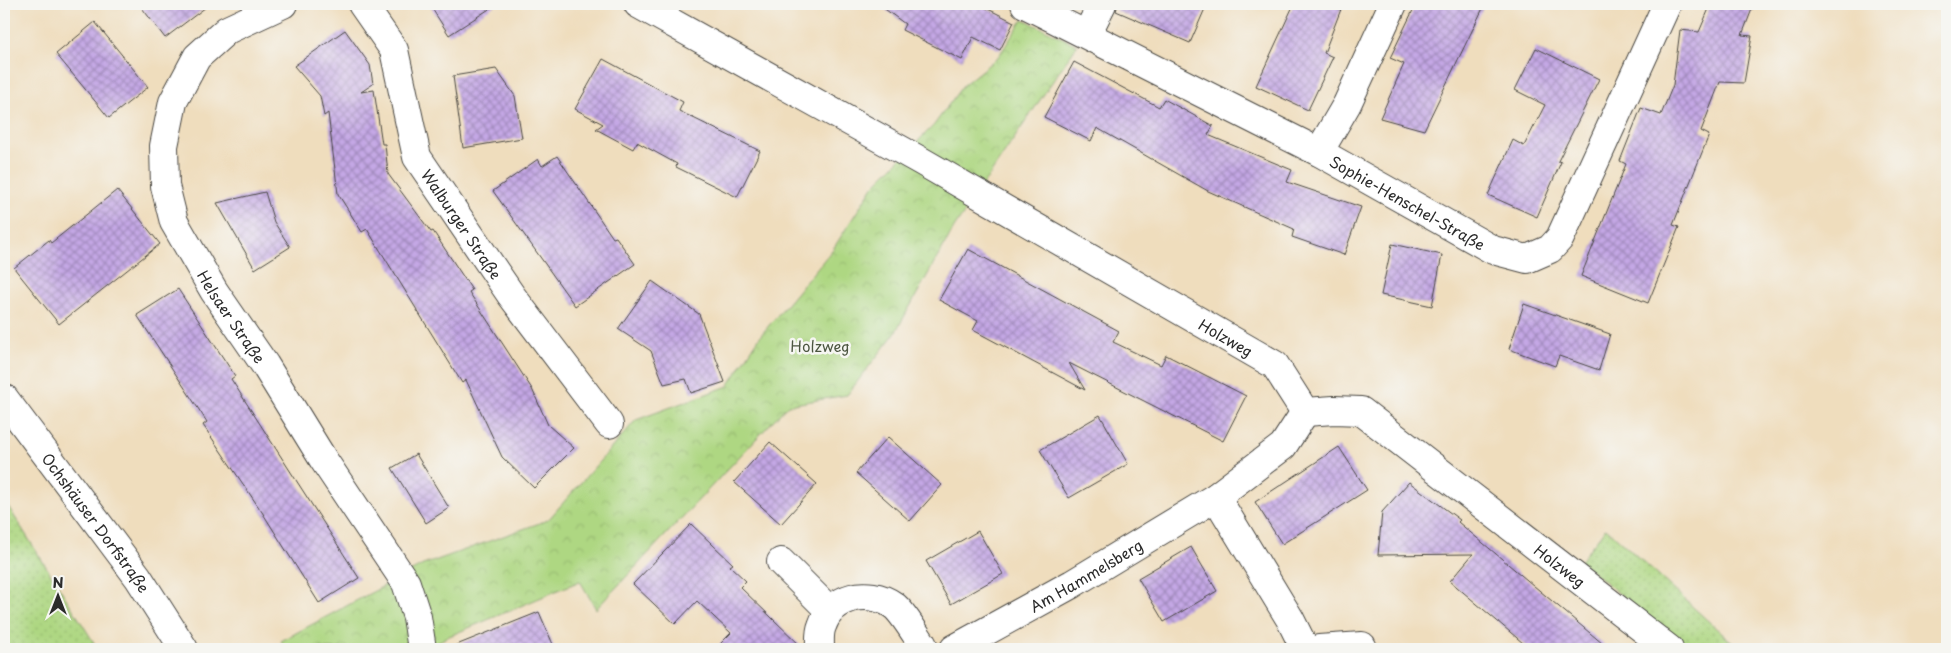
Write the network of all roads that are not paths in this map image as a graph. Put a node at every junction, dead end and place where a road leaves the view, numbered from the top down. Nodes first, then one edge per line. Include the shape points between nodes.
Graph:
1 (282, 4) edge
2 (362, 4) edge
3 (638, 4) edge
4 (1025, 4) edge
5 (1102, 4) edge
6 (1393, 4) edge
7 (1668, 4) edge
8 (1086, 34) junction
9 (1319, 152) junction
10 (4, 398) edge
11 (1306, 412) junction
12 (609, 424) dead end
13 (1216, 497) junction
14 (781, 562) dead end
15 (830, 611) junction
16 (928, 648) edge
17 (184, 649) edge
18 (422, 649) edge
19 (820, 649) edge
20 (954, 649) edge
21 (1305, 649) edge
22 (1319, 649) edge
23 (1363, 649) edge
24 (1669, 649) edge

1 - 18 street, Helsaer Straße via 227,30 197,57 172,102 164,146 165,186 174,222 214,291 406,583
2 - 12 street, Walburger Straße via 394,50 417,157 511,295
3 - 11 street, Holzweg via 1275,365
4 - 8 street, Sophie-Henschel-Straße
5 - 8 street
6 - 9 street via 1347,104
7 - 9 street, Sophie-Henschel-Straße via 1560,238 1550,250 1527,259 1493,250
8 - 9 street, Sophie-Henschel-Straße
10 - 17 street, Ochshäuser Dorfstraße via 138,577
11 - 13 street, Am Hammelsberg via 1283,446
11 - 24 street, Holzweg via 1361,411
13 - 20 street, Am Hammelsberg via 1072,584
13 - 21 street via 1290,618
14 - 15 street
15 - 16 street via 844,600 871,595 894,605
15 - 19 street via 821,627
22 - 23 street via 1362,646

